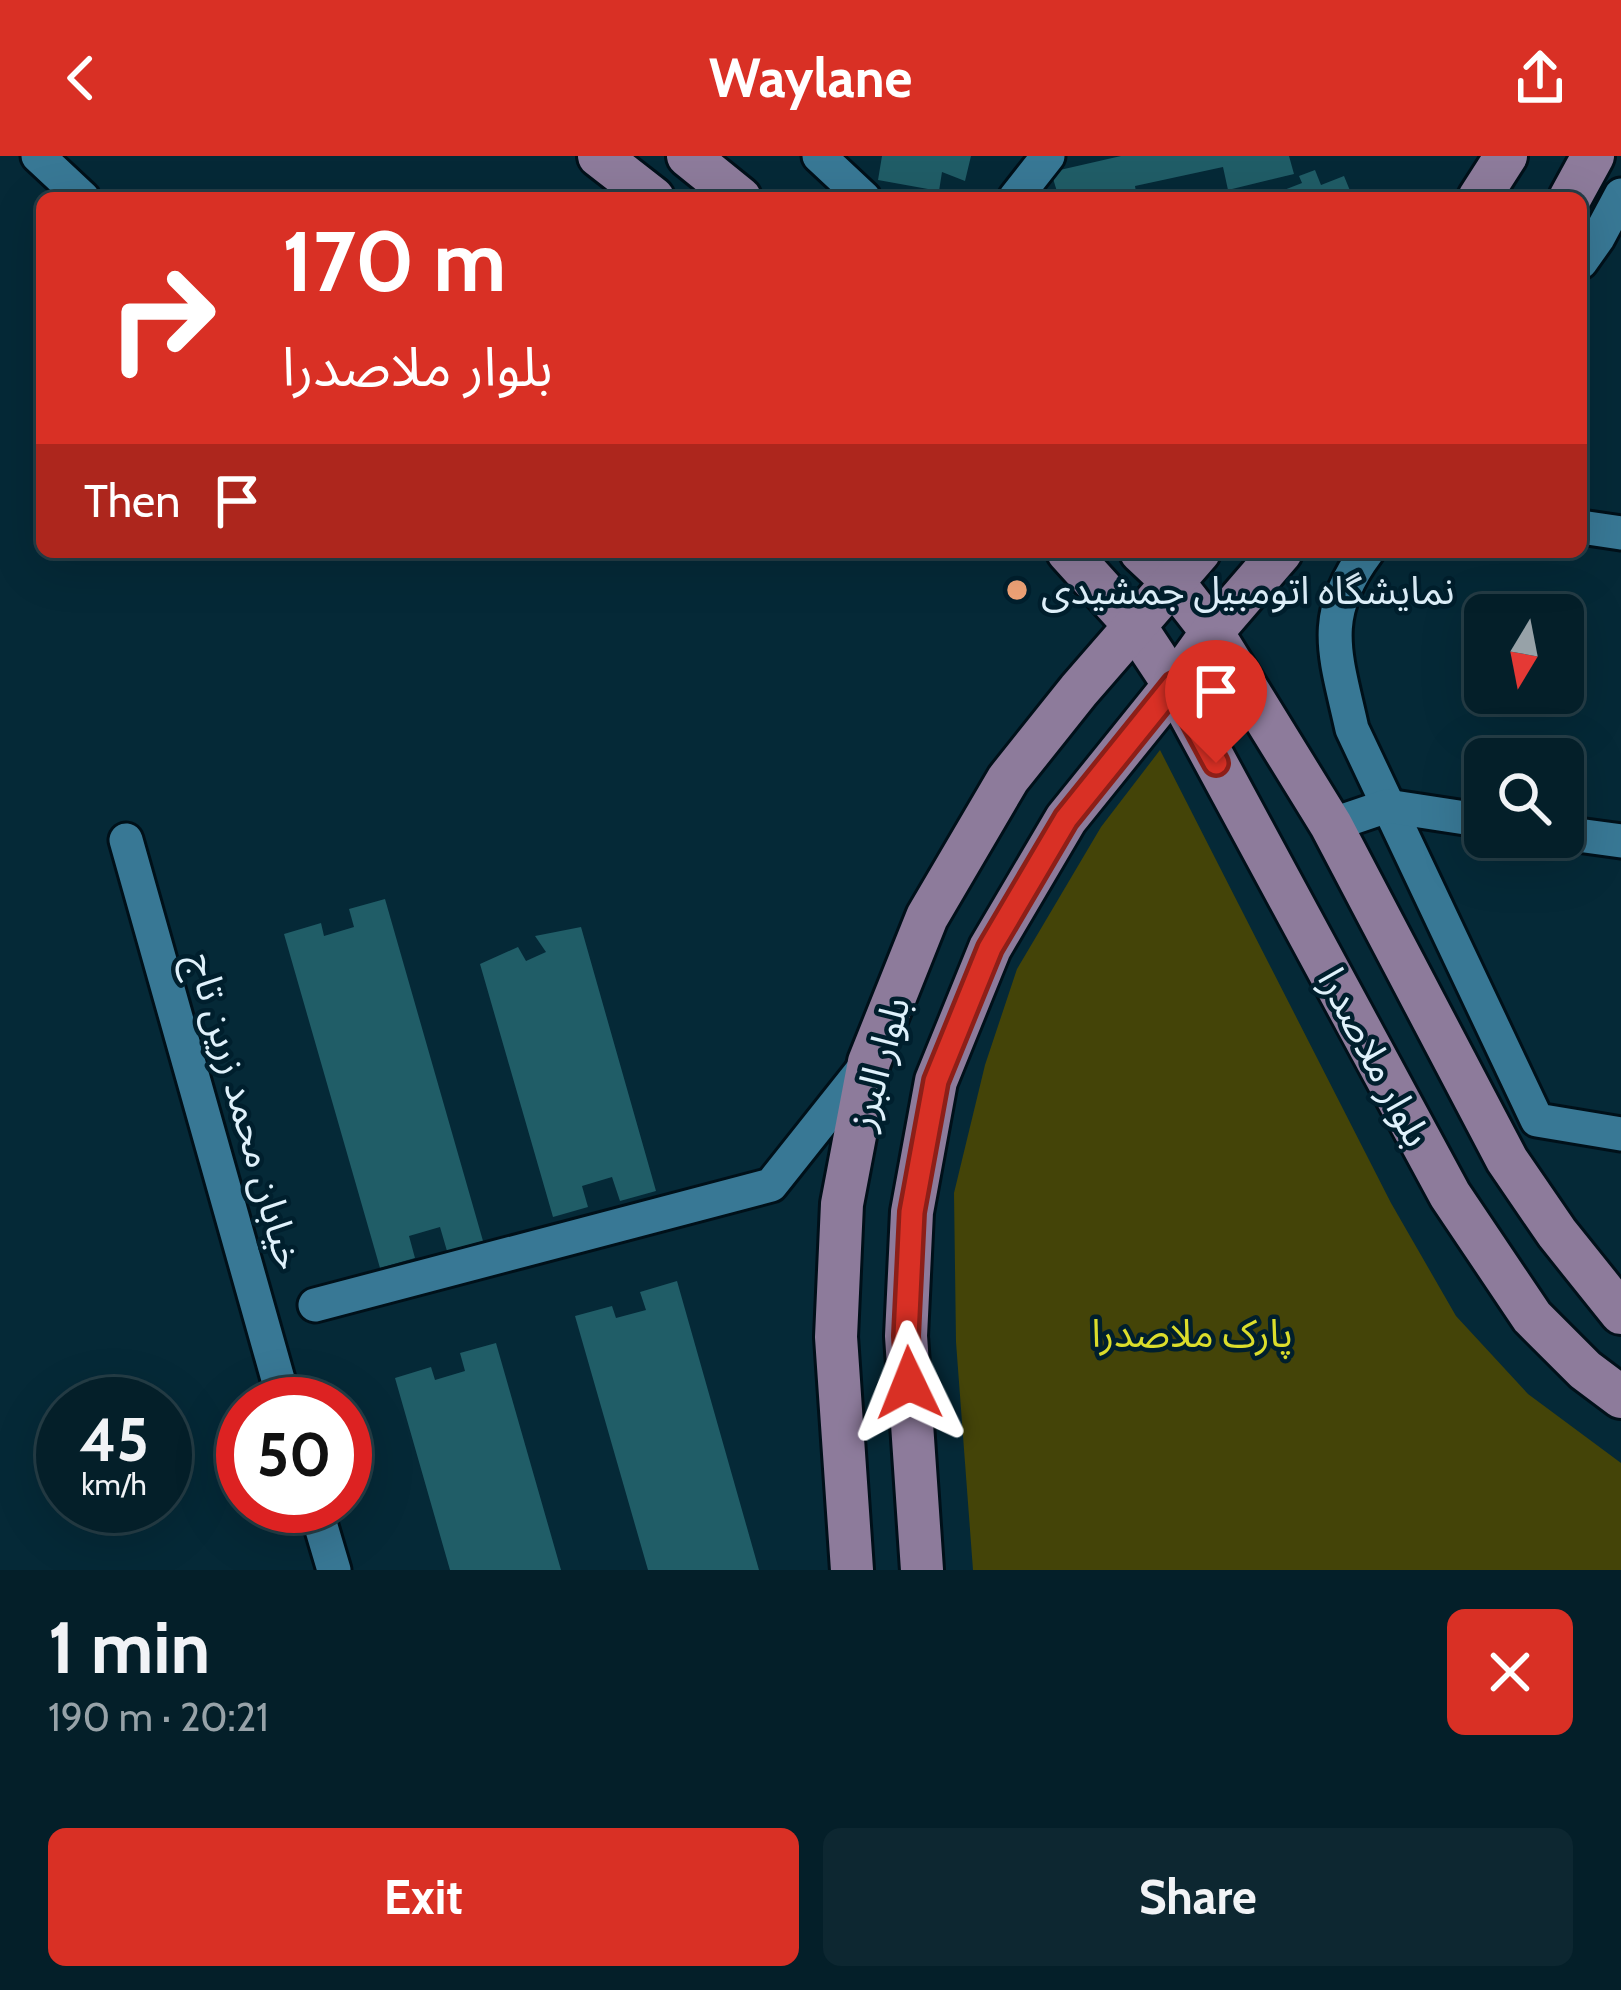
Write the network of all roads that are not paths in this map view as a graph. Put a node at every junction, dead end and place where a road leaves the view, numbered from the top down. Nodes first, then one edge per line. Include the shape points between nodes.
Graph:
1 (38, 156) edge
2 (599, 156) edge
3 (688, 156) edge
4 (819, 156) edge
5 (1048, 156) edge
6 (1506, 156) edge
7 (1593, 156) edge
8 (77, 192) edge
9 (645, 192) edge
10 (733, 192) edge
11 (858, 192) edge
12 (1020, 192) edge
13 (1483, 192) edge
14 (1573, 192) edge
15 (1621, 195) edge
16 (1595, 244) edge
17 (1587, 528) edge
18 (1621, 533) edge
19 (1073, 558) edge
20 (1276, 558) edge
21 (1362, 558) edge
22 (1186, 567) edge
23 (1135, 626) junction
24 (1212, 632) junction
25 (1174, 685) junction
26 (1387, 806) junction
27 (1464, 818) edge
28 (1331, 825) junction
29 (1584, 836) edge
30 (126, 840) dead end
31 (1621, 842) edge
32 (869, 1062) junction
33 (1621, 1134) edge
34 (315, 1305) dead end
35 (1621, 1312) edge
36 (277, 1377) edge
37 (1621, 1397) edge
38 (323, 1533) edge
39 (334, 1570) edge
40 (852, 1570) edge
41 (922, 1570) edge

1 - 8 street
2 - 9 main road
3 - 10 main road
4 - 11 street
5 - 12 street
6 - 13 main road
7 - 14 main road
15 - 16 street
17 - 18 street
19 - 23 main road, بلوار ملاصدرا
20 - 24 main road, بلوار البرز
21 - 26 street via 1334,616 1337,661 1352,730
22 - 23 main road, بلوار البرز
22 - 24 main road, بلوار ملاصدرا
23 - 25 main road, بلوار ملاصدرا
23 - 32 main road, بلوار البرز via 1009,779 927,917
24 - 25 main road, بلوار البرز
24 - 28 main road, بلوار ملاصدرا
25 - 37 main road, بلوار ملاصدرا via 1450,1195 1532,1317
25 - 41 main road, بلوار البرز via 1055,837 990,948 936,1081 912,1212 906,1336
26 - 27 street
26 - 28 street
26 - 33 street via 1537,1120
28 - 35 main road, بلوار ملاصدرا via 1507,1160
29 - 31 street
30 - 36 street, خیابان محمد زرین تاج
32 - 34 street via 771,1185
32 - 40 main road, بلوار البرز via 842,1204 836,1337
38 - 39 street

